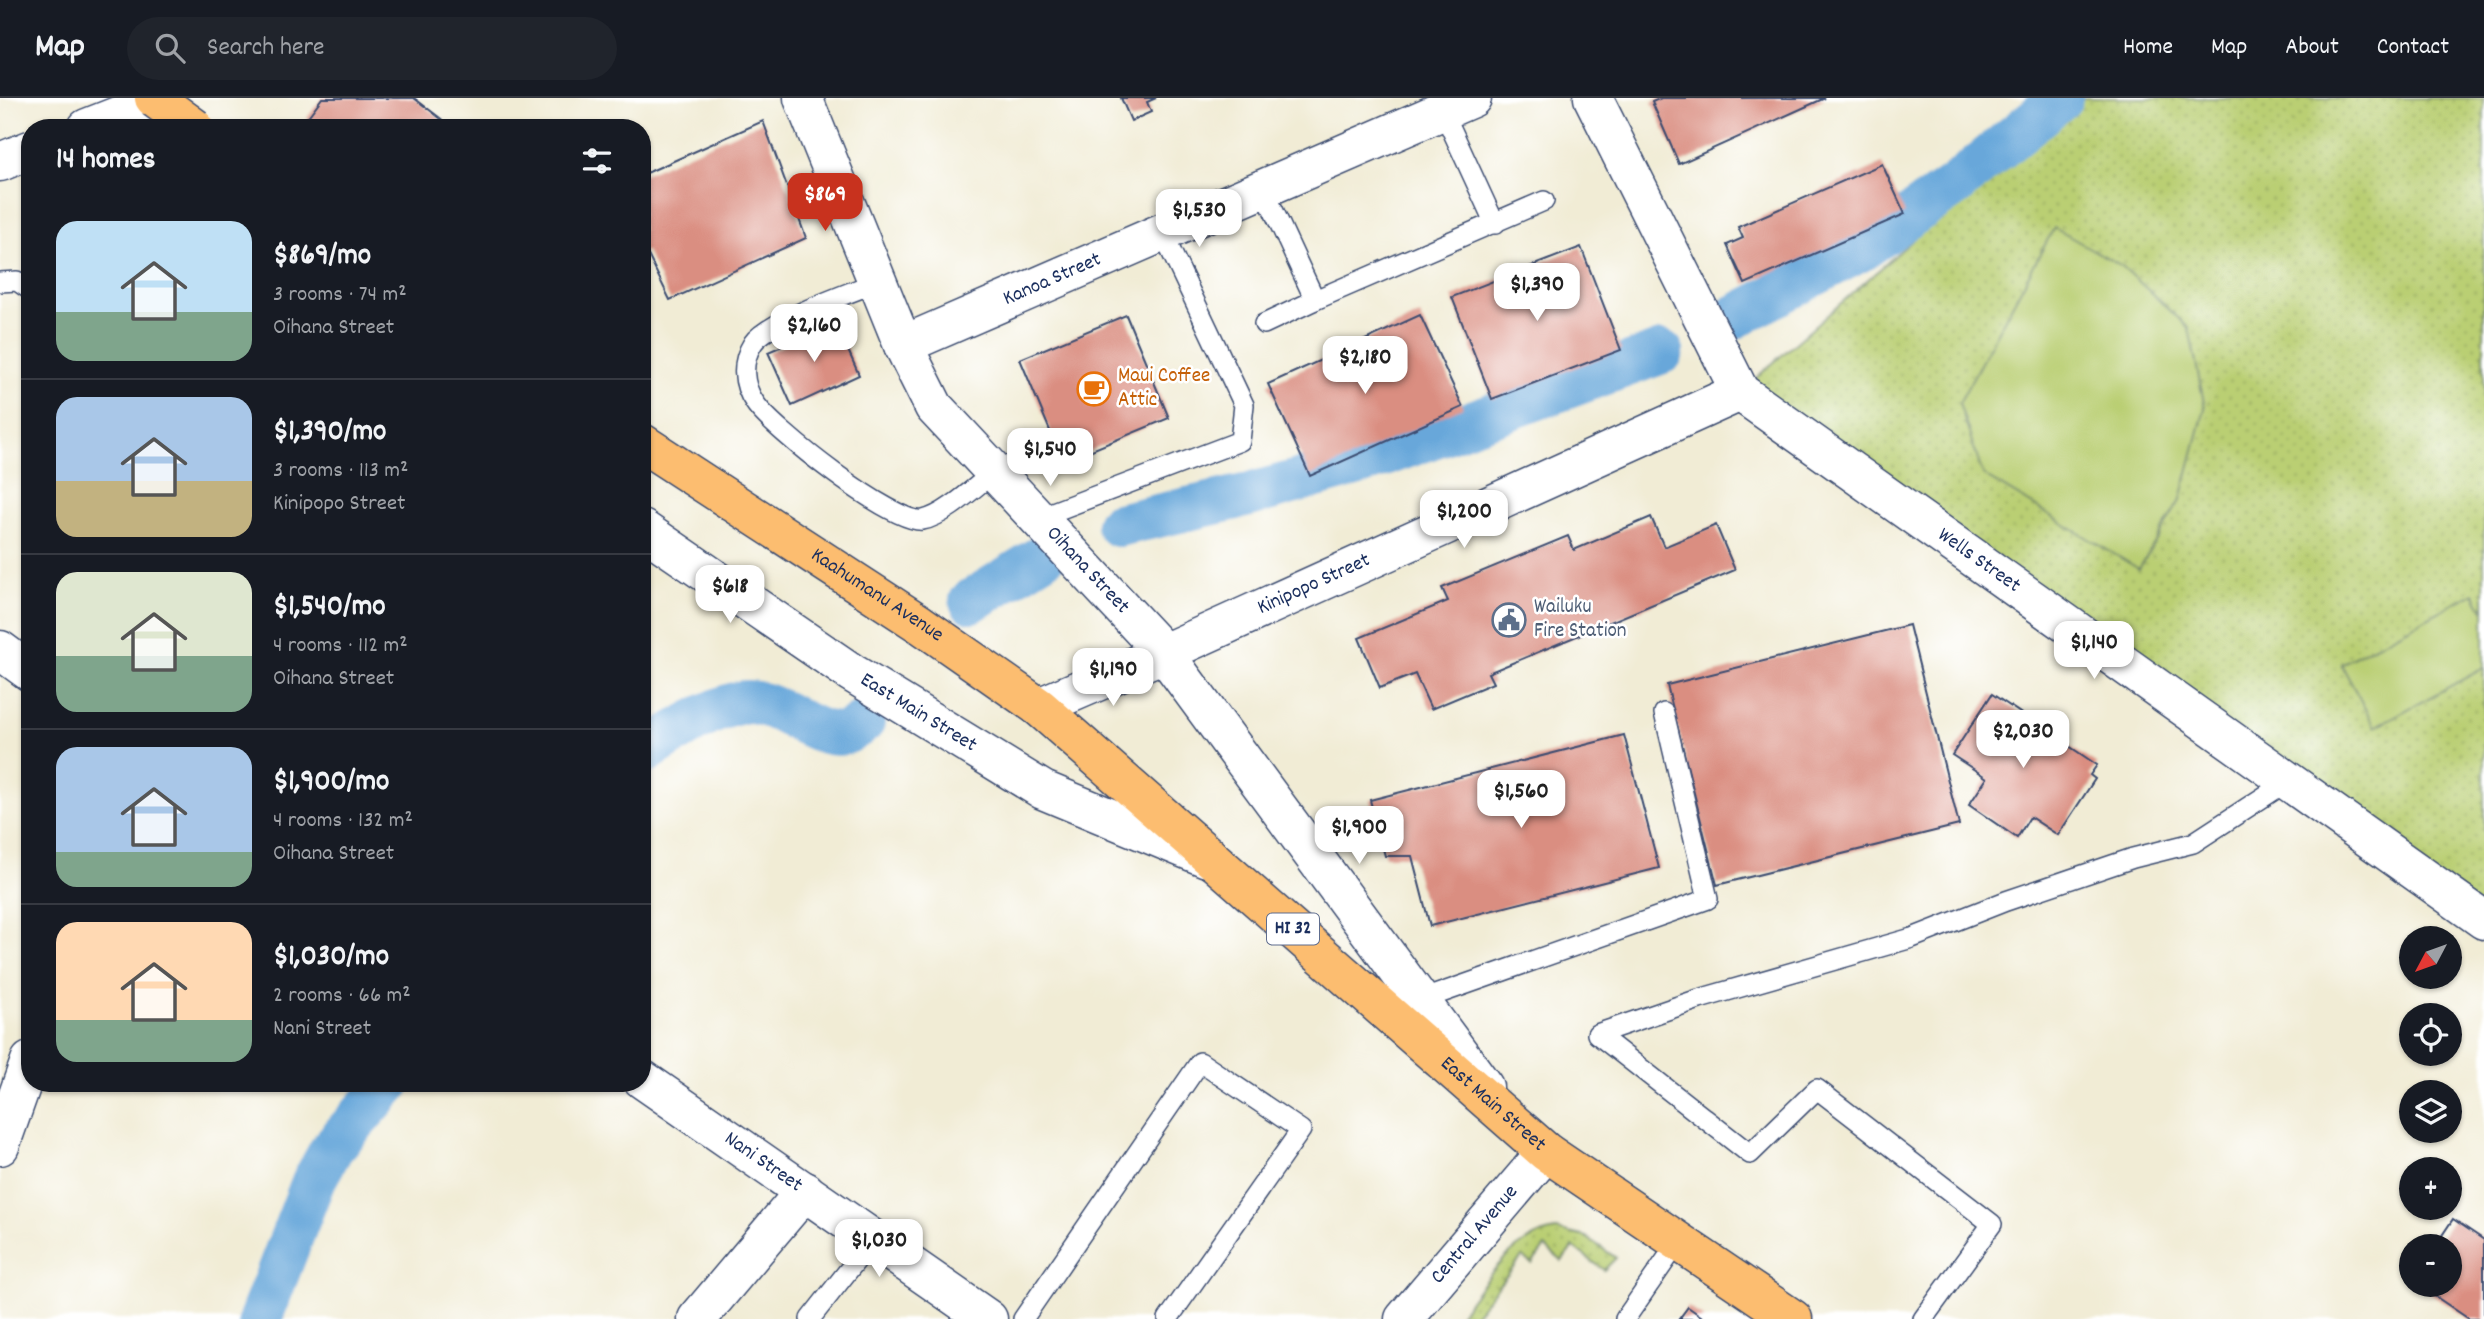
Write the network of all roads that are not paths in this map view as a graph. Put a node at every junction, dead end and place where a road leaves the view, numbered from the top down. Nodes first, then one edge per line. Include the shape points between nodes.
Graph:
1 (154, 98) edge
2 (163, 98) edge
3 (803, 98) edge
4 (1593, 98) edge
5 (1457, 104) edge
6 (110, 119) edge
7 (183, 119) edge
8 (21, 154) edge
9 (0, 162) edge
10 (1264, 190) junction
11 (1544, 201) dead end
12 (1495, 224) junction
13 (1162, 232) junction
14 (0, 282) edge
15 (877, 282) junction
16 (21, 284) edge
17 (1315, 300) junction
18 (1264, 324) dead end
19 (903, 345) junction
20 (1740, 391) junction
21 (651, 449) edge
22 (994, 472) junction
23 (1037, 518) junction
24 (651, 535) edge
25 (1164, 653) junction
26 (1039, 707) junction
27 (1664, 713) dead end
28 (2288, 781) junction
29 (1215, 861) junction
30 (2484, 920) edge
31 (1421, 1000) junction
32 (651, 1085) edge
33 (21, 1086) edge
34 (1504, 1115) junction
35 (0, 1146) edge
36 (1546, 1152) junction
37 (804, 1191) junction
38 (874, 1238) junction
39 (1679, 1241) junction
40 (697, 1319) edge
41 (810, 1319) edge
42 (988, 1319) edge
43 (1023, 1319) edge
44 (1168, 1319) edge
45 (1404, 1319) edge
46 (1625, 1319) edge
47 (1793, 1319) edge
48 (1923, 1319) edge

1 - 7 main road, bridge
2 - 6 street
3 - 15 street, Oihana Street
4 - 20 street, Wells Street
5 - 10 street, Kanoa Street
5 - 12 lane
8 - 9 street
10 - 13 street, Kanoa Street
10 - 17 lane
11 - 12 lane
12 - 17 lane
13 - 19 street, Kanoa Street
13 - 23 lane via 1244,405 1240,441
14 - 16 lane
15 - 19 street, Oihana Street
15 - 22 lane via 789,319 755,340 745,358 744,380 754,402 790,440 904,517 922,520 936,514
17 - 18 lane
19 - 22 street, Oihana Street via 934,407
20 - 25 street, Kinipopo Street
20 - 28 street, Wells Street
21 - 26 main road, Kaahumanu Avenue
22 - 23 street, Oihana Street
23 - 25 street, Oihana Street
24 - 29 street, East Main Street via 852,673 1043,790
25 - 26 street, Kinipopo Street
25 - 31 street, Oihana Street
26 - 29 main road, East Main Street / HI 32
27 - 31 lane via 1708,899
28 - 30 street, Wells Street
28 - 48 lane via 2193,843 2133,858 1912,938 1699,999 1597,1034 1750,1154 1817,1089 1992,1224
29 - 34 main road, East Main Street / HI 32
31 - 34 street, Oihana Street
32 - 37 street, Nani Street
33 - 35 street
34 - 36 main road, East Main Street / HI 32
36 - 39 main road, East Main Street / HI 32
36 - 45 street, Central Avenue
37 - 38 street, Nani Street
37 - 40 street
38 - 41 lane
38 - 42 street, Nani Street
39 - 46 lane
39 - 47 main road, East Main Street / HI 32
43 - 44 lane via 1200,1062 1301,1130

